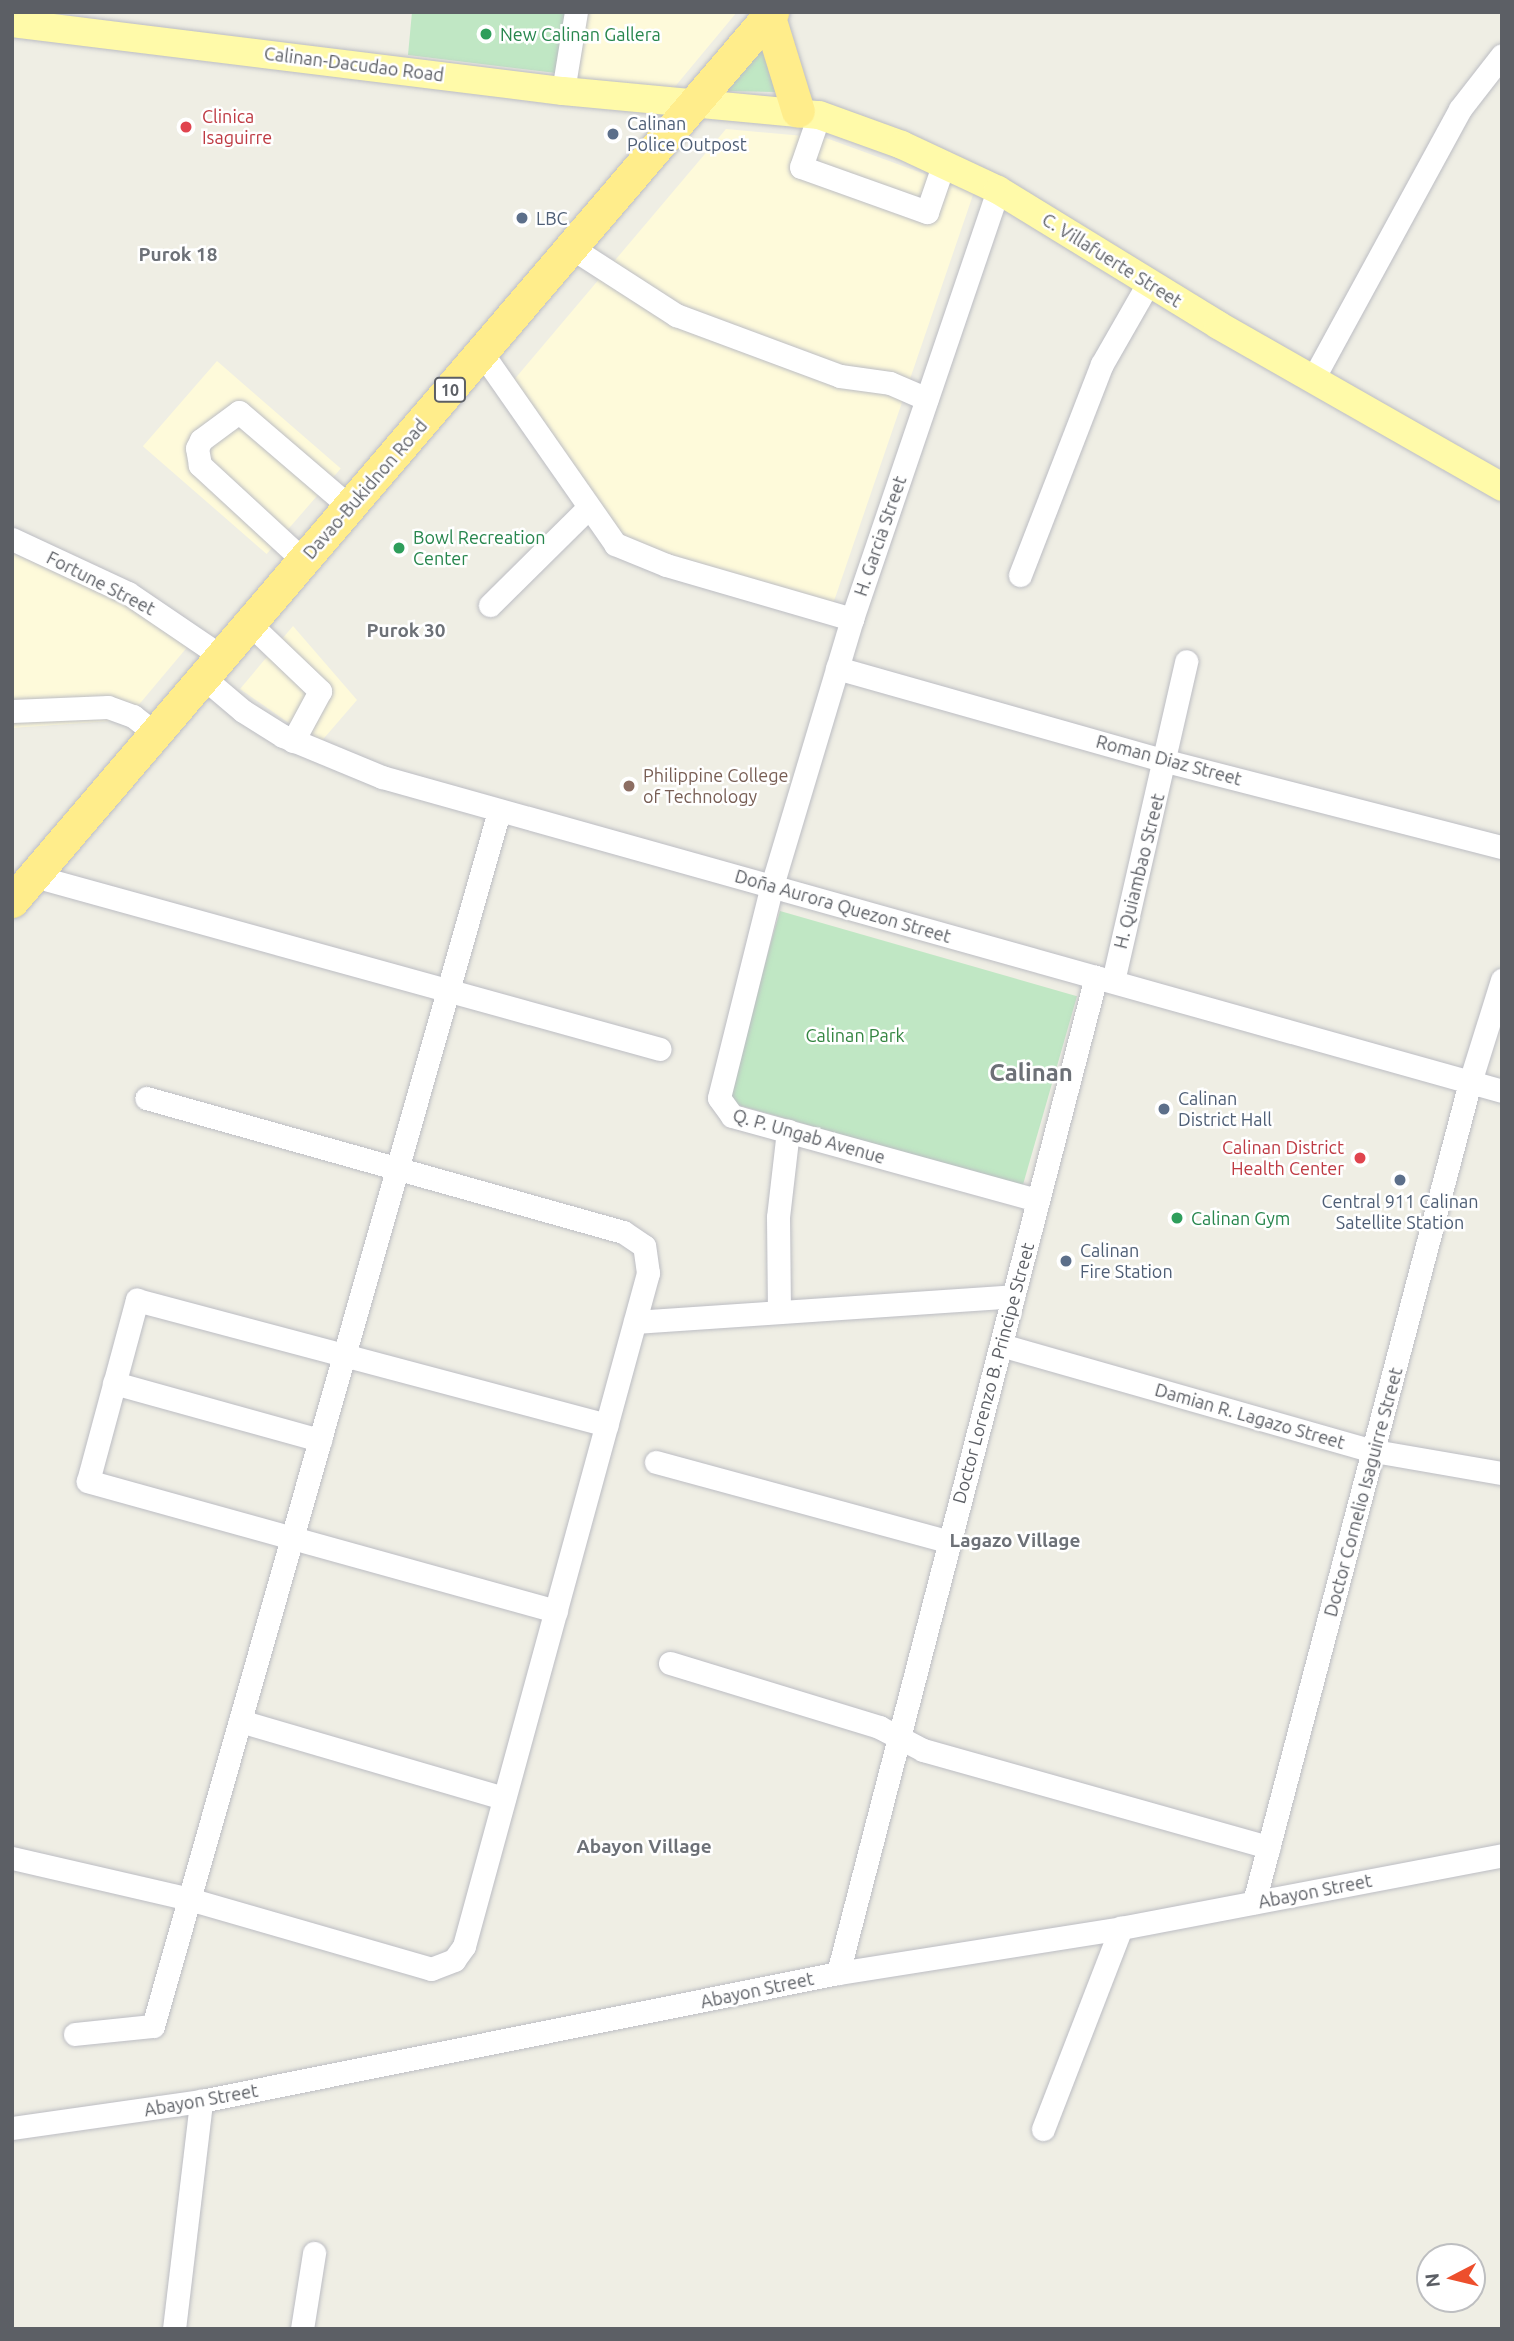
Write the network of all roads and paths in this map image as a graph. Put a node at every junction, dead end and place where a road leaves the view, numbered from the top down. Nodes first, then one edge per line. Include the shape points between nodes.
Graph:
1 (576, 12) edge
2 (770, 15) edge
3 (12, 23) edge
4 (1502, 55) edge
5 (563, 91) junction
6 (696, 102) junction
7 (808, 113) junction
8 (944, 163) junction
9 (998, 190) junction
10 (572, 248) junction
11 (1149, 282) junction
12 (482, 353) junction
13 (1313, 379) junction
14 (927, 399) junction
15 (1502, 487) edge
16 (350, 507) junction
17 (587, 509) junction
18 (12, 539) edge
19 (304, 561) junction
20 (1020, 575) dead end
21 (489, 605) dead end
22 (852, 619) junction
23 (250, 624) junction
24 (1186, 661) dead end
25 (213, 667) junction
26 (837, 668) junction
27 (12, 711) edge
28 (156, 734) junction
29 (293, 741) junction
30 (1166, 761) junction
31 (499, 811) junction
32 (1502, 847) edge
33 (34, 876) junction
34 (772, 885) junction
35 (12, 901) edge
36 (1104, 979) junction
37 (1502, 979) edge
38 (448, 990) junction
39 (660, 1049) dead end
40 (1470, 1082) junction
41 (1502, 1091) edge
42 (147, 1098) dead end
43 (788, 1131) junction
44 (396, 1168) junction
45 (1038, 1200) junction
46 (1013, 1296) junction
47 (779, 1312) junction
48 (635, 1322) junction
49 (1001, 1345) junction
50 (343, 1358) junction
51 (114, 1383) junction
52 (607, 1425) junction
53 (320, 1440) junction
54 (1374, 1451) junction
55 (656, 1462) dead end
56 (1502, 1473) edge
57 (291, 1541) junction
58 (950, 1542) junction
59 (556, 1611) junction
60 (670, 1663) dead end
61 (240, 1721) junction
62 (899, 1738) junction
63 (504, 1798) junction
64 (1269, 1847) junction
65 (1502, 1855) edge
66 (12, 1858) edge
67 (189, 1899) junction
68 (1254, 1902) junction
69 (1121, 1928) junction
70 (838, 1973) junction
71 (75, 2034) dead end
72 (201, 2101) junction
73 (12, 2128) edge
74 (1043, 2129) dead end
75 (314, 2252) dead end
76 (174, 2329) edge
77 (302, 2329) edge

1 - 5 street
2 - 6 highway, Davao-Bukidnon Road / 10
2 - 7 highway
3 - 5 main road, Calinan-Dacudao Road
4 - 13 street via 1460,109
5 - 6 main road, Calinan-Dacudao Road
6 - 7 main road, C. Villafuerte Street
6 - 10 highway, Davao-Bukidnon Road / 10
7 - 8 main road, C. Villafuerte Street
7 - 8 street via 801,167 927,212
8 - 9 main road, C. Villafuerte Street
9 - 11 main road, C. Villafuerte Street
9 - 14 street, H. Garcia Street
10 - 12 highway, Davao-Bukidnon Road / 10
10 - 14 street via 676,315 840,376 890,383
11 - 13 main road, C. Villafuerte Street
11 - 20 street via 1101,364
12 - 16 highway, Davao-Bukidnon Road / 10
12 - 17 street
13 - 15 main road, C. Villafuerte Street
14 - 22 street, H. Garcia Street
16 - 19 highway, Davao-Bukidnon Road / 10
16 - 19 street via 239,412 201,440 197,448 200,465
17 - 21 street
17 - 22 street via 615,544 634,555
18 - 25 street, Fortune Street via 128,593
19 - 23 highway, Davao-Bukidnon Road / 10
22 - 26 street, H. Garcia Street
23 - 25 highway, Davao-Bukidnon Road / 10
23 - 29 street via 320,691
24 - 30 street, H. Quiambao Street
25 - 28 highway, Davao-Bukidnon Road / 10
25 - 29 street, Doña Aurora Quezon Street via 243,711
26 - 30 street, Roman Diaz Street
26 - 34 street, H. Garcia Street
27 - 28 street via 108,707 133,716
28 - 33 highway, Davao-Bukidnon Road / 10
29 - 31 street, Doña Aurora Quezon Street via 382,778
30 - 32 street, Roman Diaz Street
30 - 36 street, H. Quiambao Street
31 - 34 street, Doña Aurora Quezon Street
31 - 38 street
33 - 35 highway, Davao-Bukidnon Road / 10
33 - 38 street
34 - 36 street, Doña Aurora Quezon Street
34 - 43 street, Q. P. Ungab Avenue via 719,1098 732,1116
36 - 40 street, Doña Aurora Quezon Street
36 - 45 street, Doctor Lorenzo B. Principe Street
37 - 40 street, Doctor Cornelio Isaguirre Street
38 - 39 street
38 - 44 street
40 - 41 street, Doña Aurora Quezon Street
40 - 54 street, Doctor Cornelio Isaguirre Street
42 - 44 street
43 - 45 street, Q. P. Ungab Avenue
43 - 47 street via 778,1217
44 - 48 street via 637,1238 644,1246 648,1273
44 - 50 street
45 - 46 street, Doctor Lorenzo B. Principe Street
46 - 47 street
46 - 49 street, Doctor Lorenzo B. Principe Street
47 - 48 street
48 - 52 street
49 - 54 street, Damian R. Lagazo Street
49 - 58 street, Doctor Lorenzo B. Principe Street
50 - 51 street via 137,1300
50 - 52 street
50 - 53 street
51 - 53 street
51 - 57 street via 88,1481
52 - 59 street
53 - 57 street
54 - 56 street, Damian R. Lagazo Street
54 - 64 street, Doctor Cornelio Isaguirre Street
55 - 58 street
57 - 59 street
57 - 61 street
58 - 62 street, Doctor Lorenzo B. Principe Street
59 - 63 street
60 - 62 street
61 - 63 street
61 - 67 street
62 - 64 street via 923,1750
62 - 70 street, Doctor Lorenzo B. Principe Street
63 - 67 street via 464,1946 441,1968 422,1967
64 - 68 street, Doctor Cornelio Isaguirre Street
65 - 68 street, Abayon Street
66 - 67 street
67 - 71 street via 153,2026
68 - 69 street, Abayon Street
69 - 70 street, Abayon Street
69 - 74 street
70 - 72 street, Abayon Street
72 - 73 street, Abayon Street
72 - 76 street
75 - 77 street

